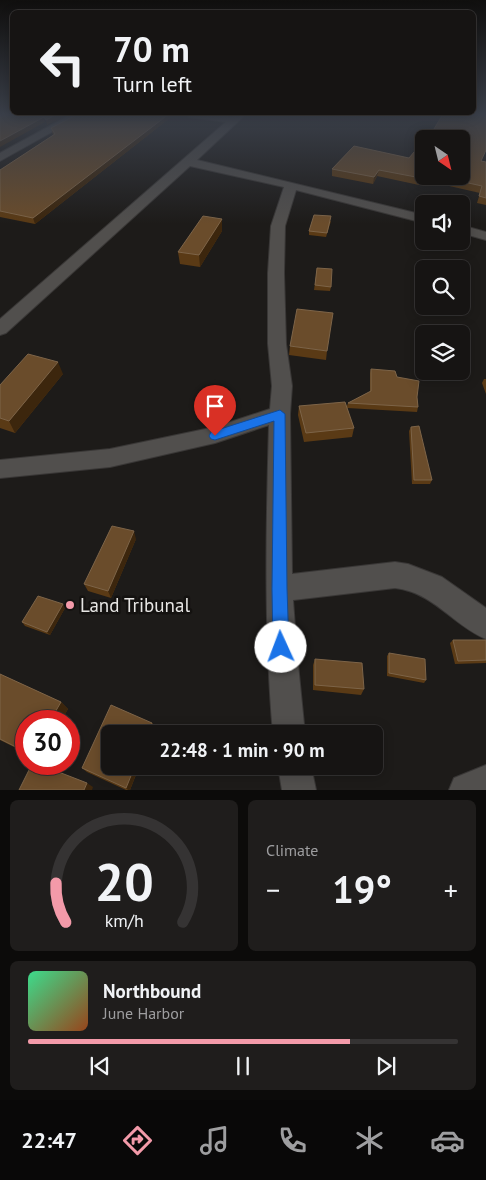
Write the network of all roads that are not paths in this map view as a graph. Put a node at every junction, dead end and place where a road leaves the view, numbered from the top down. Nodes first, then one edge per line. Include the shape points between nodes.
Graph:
1 (13, 151) edge
2 (198, 151) edge
3 (0, 158) edge
4 (186, 161) junction
5 (291, 185) junction
6 (415, 217) edge
7 (470, 232) edge
8 (486, 236) edge
9 (0, 329) edge
10 (280, 414) junction
11 (0, 469) edge
12 (279, 589) junction
13 (486, 625) edge
14 (288, 725) edge
15 (296, 775) edge
16 (486, 782) edge
17 (298, 790) edge
18 (466, 790) edge

1 - 3 street
2 - 4 street
4 - 5 street
4 - 9 street
5 - 6 street
5 - 10 street via 278,226 277,244
7 - 8 street
10 - 11 street via 215,436 110,458
10 - 12 street
12 - 13 street via 407,575 434,587
12 - 14 street
15 - 17 street
16 - 18 street

